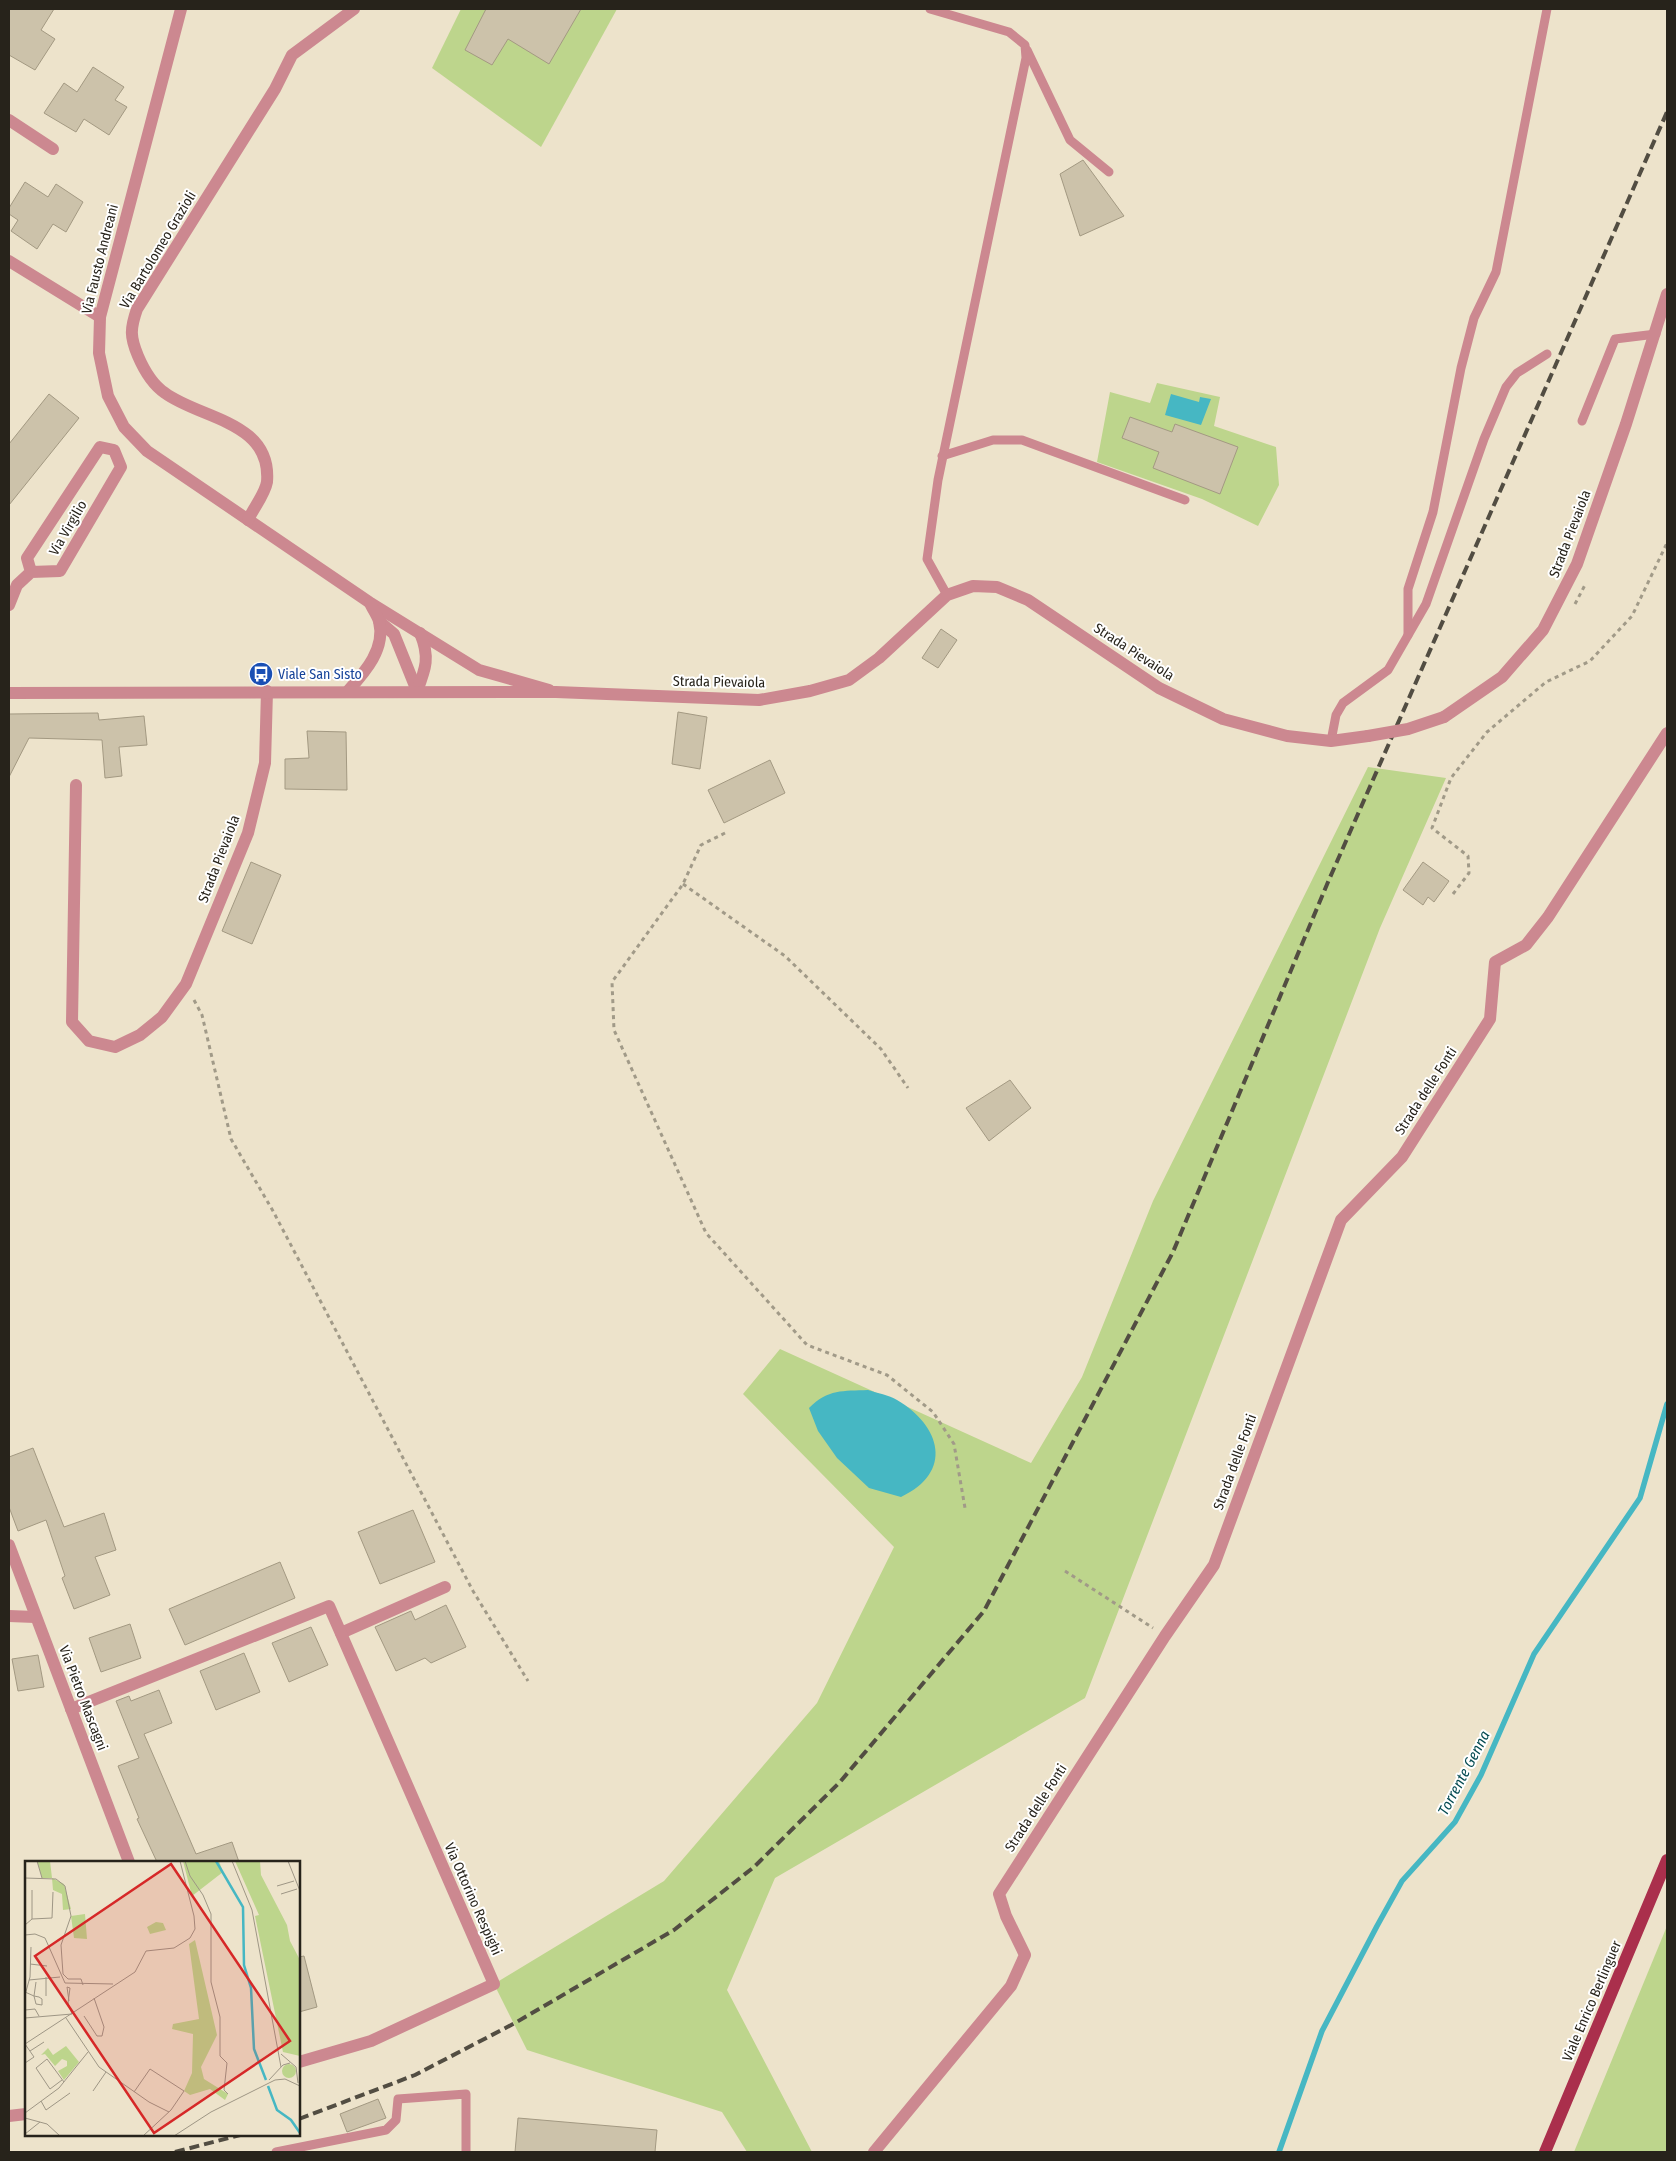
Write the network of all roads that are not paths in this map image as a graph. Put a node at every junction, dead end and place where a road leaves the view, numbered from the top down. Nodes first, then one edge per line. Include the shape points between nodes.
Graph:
1 (181, 9) edge
2 (354, 9) edge
3 (930, 9) edge
4 (1547, 9) edge
5 (1025, 45) junction
6 (9, 120) edge
7 (53, 149) dead end
8 (1109, 172) dead end
9 (9, 261) edge
10 (1667, 294) edge
11 (100, 317) junction
12 (1656, 334) junction
13 (1547, 354) dead end
14 (1582, 421) dead end
15 (942, 456) junction
16 (1186, 500) dead end
17 (248, 520) junction
18 (31, 572) junction
19 (947, 595) junction
20 (369, 602) junction
21 (9, 605) edge
22 (379, 621) junction
23 (420, 633) junction
24 (1408, 635) junction
25 (348, 691) junction
26 (417, 691) junction
27 (267, 692) junction
28 (556, 692) junction
29 (9, 693) edge
30 (1667, 733) edge
31 (1331, 741) junction
32 (76, 785) dead end
33 (9, 1545) edge
34 (445, 1587) dead end
35 (9, 1616) edge
36 (35, 1616) junction
37 (341, 1633) junction
38 (71, 1709) junction
39 (1667, 1860) edge
40 (129, 1861) edge
41 (300, 2062) edge
42 (25, 2114) edge
43 (9, 2116) edge
44 (276, 2152) edge
45 (466, 2152) edge
46 (874, 2152) edge
47 (1545, 2152) edge

1 - 11 street, Via Fausto Andreani
2 - 17 street, Via Bartolomeo Grazioli via 292,55 137,309 131,327 142,366 165,394 242,429 254,442 264,460 267,483
3 - 5 lane via 1009,32
4 - 24 lane via 1496,272 1474,318 1433,512 1408,588
5 - 8 lane via 1070,140
5 - 15 lane via 1021,86
6 - 7 street
9 - 11 street
10 - 12 street, Strada Pievaiola
11 - 17 street, Via Fausto Andreani via 99,354 106,388 124,427 146,451
12 - 14 lane via 1615,339
12 - 31 street, Strada Pievaiola, bridge via 1577,564 1543,630 1502,677 1444,717 1408,729
13 - 24 lane via 1517,373 1506,387 1484,439 1426,604
15 - 16 lane via 992,440 1022,440
15 - 19 lane via 928,559
17 - 20 street, Via Fausto Andreani
18 - 18 street, Via Virgilio via 60,571 121,467 114,450 100,447 26,558
18 - 21 street via 17,585
19 - 28 street, Strada Pievaiola via 880,658 850,680 810,691 759,700
19 - 31 street, Strada Pievaiola via 973,586 997,588 1028,600 1159,688 1223,719 1287,736
20 - 22 street, Via Fausto Andreani
20 - 23 street, Via Fausto Andreani
22 - 25 street via 377,651 369,668
22 - 26 street, Via Fausto Andreani via 394,634
23 - 26 street via 426,648 426,669
23 - 28 street, Via Fausto Andreani via 479,670
24 - 31 lane via 1388,670 1344,703 1336,716
25 - 26 street, Strada Pievaiola
25 - 27 street, Strada Pievaiola
26 - 28 street, Strada Pievaiola
27 - 29 street
27 - 32 street, Strada Pievaiola via 265,763 248,833 186,984 162,1017 140,1035 115,1047 89,1041 72,1022
30 - 46 street, Strada delle Fonti via 1548,917 1526,945 1495,962 1490,1019 1402,1157 1341,1220 1214,1565 999,1894 1025,1955 1011,1986
33 - 36 street, Via Pietro Mascagni
34 - 37 street
35 - 36 street
36 - 38 street, Via Pietro Mascagni
37 - 38 street, Via Ottorino Respighi via 329,1606
37 - 41 street, Via Ottorino Respighi via 494,1984 371,2041
38 - 40 street, Via Pietro Mascagni
39 - 47 main road, Viale Enrico Berlinguer
42 - 43 street
44 - 45 lane via 386,2130 396,2120 398,2099 466,2094

